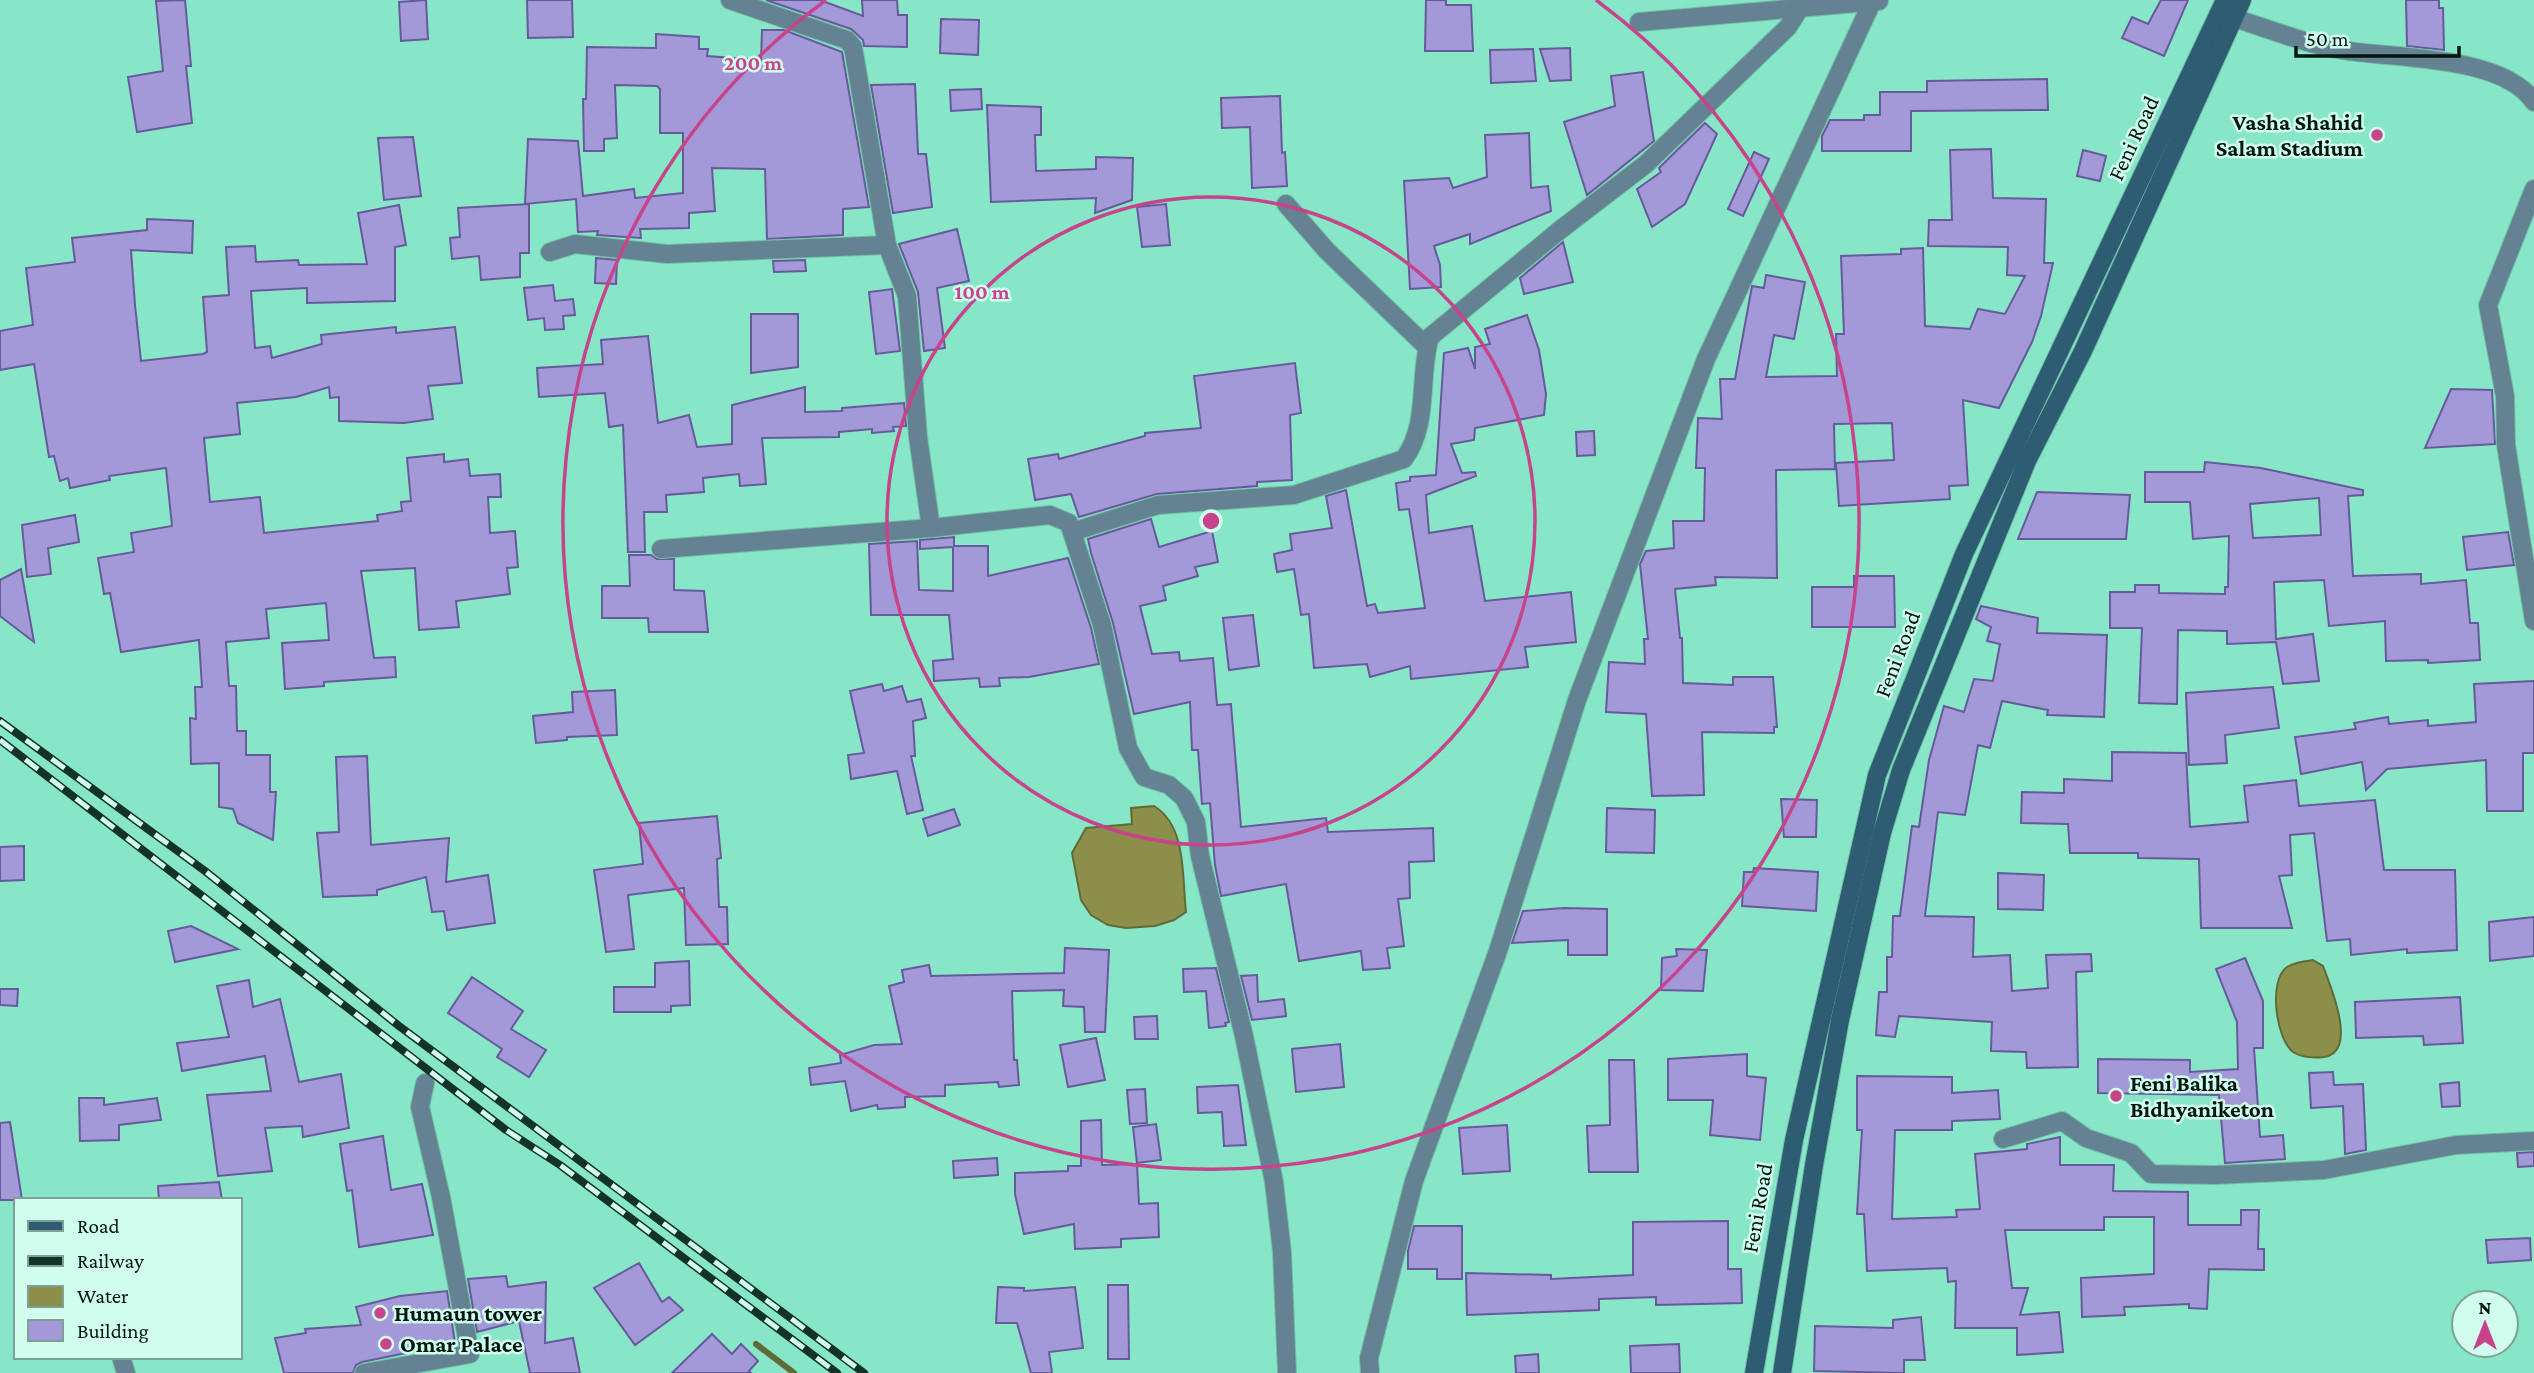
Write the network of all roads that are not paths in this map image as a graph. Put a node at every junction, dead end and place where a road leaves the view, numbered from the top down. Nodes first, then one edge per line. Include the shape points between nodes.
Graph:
1 (730, 0) edge
2 (2225, 0) edge
3 (2242, 0) edge
4 (1877, 1) edge
5 (1803, 5) edge
6 (2234, 18) junction
7 (1639, 22) dead end
8 (2534, 102) edge
9 (2532, 201) edge
10 (1286, 204) dead end
11 (887, 245) junction
12 (550, 253) dead end
13 (1427, 347) junction
14 (932, 528) junction
15 (1072, 532) junction
16 (661, 549) dead end
17 (2534, 621) edge
18 (425, 1083) dead end
19 (2003, 1139) dead end
20 (2534, 1141) edge
21 (365, 1373) edge
22 (1287, 1373) edge
23 (1370, 1373) edge
24 (1754, 1373) edge
25 (1782, 1373) edge

1 - 11 street via 847,40 853,47
2 - 24 main road, Feni Road via 1964,554 1877,775 1794,1140
3 - 6 main road
4 - 5 street
4 - 23 street via 1706,359 1577,700 1498,951 1414,1181 1392,1257 1369,1358
5 - 7 street
5 - 13 street via 1788,27 1646,164 1453,316 1430,337
6 - 8 street via 2340,50 2500,74 2526,90
6 - 25 main road via 2083,351 2027,461 1901,770 1882,833 1840,1020
9 - 17 street via 2488,305 2505,396 2506,445
10 - 13 street via 1327,251
11 - 12 street via 667,254 575,244
11 - 14 street via 907,296 918,437
13 - 15 street via 1420,422 1404,459 1294,495 1157,505
14 - 15 street via 1050,515 1069,523
14 - 16 street
15 - 22 street via 1102,625 1128,748 1144,777 1169,785 1184,798 1196,822 1274,1182
18 - 21 street via 420,1107 470,1354
19 - 20 street via 2062,1121 2086,1138 2132,1153 2151,1174 2215,1175 2324,1170 2456,1145

